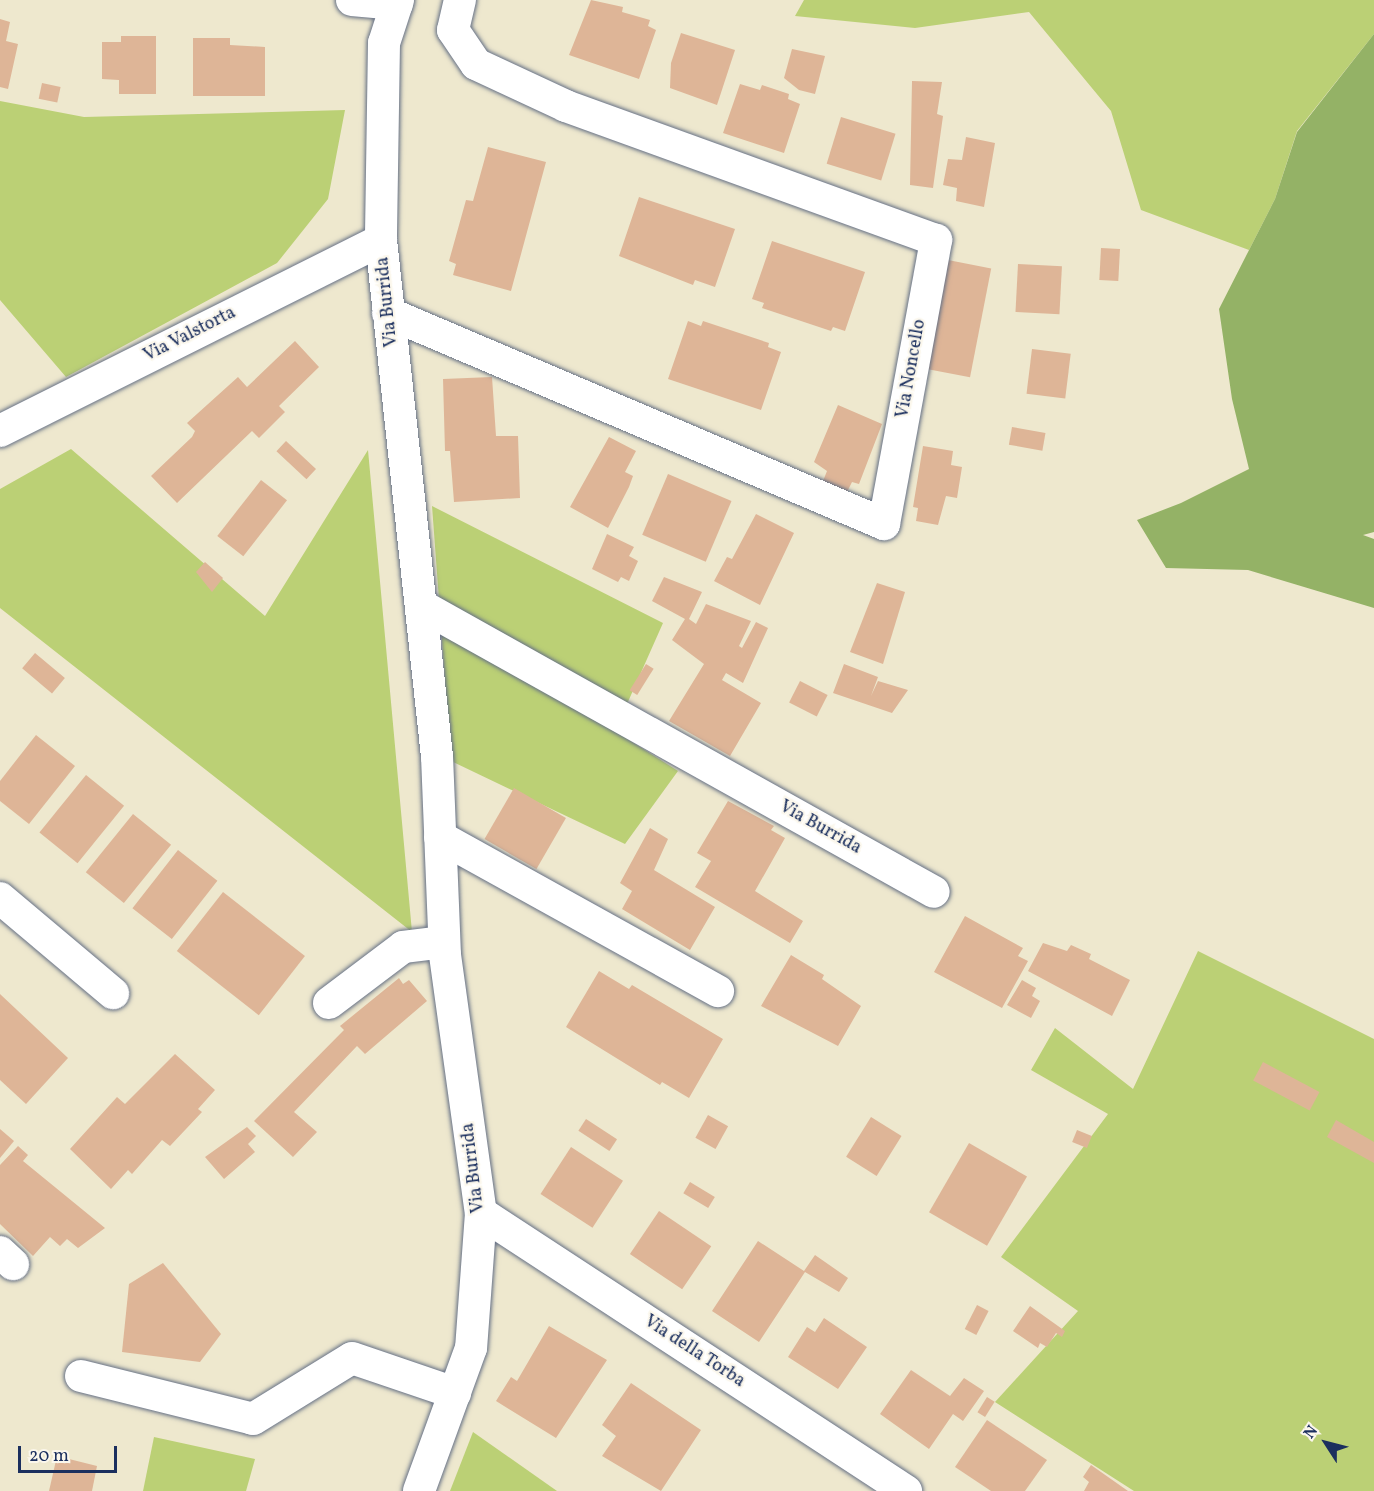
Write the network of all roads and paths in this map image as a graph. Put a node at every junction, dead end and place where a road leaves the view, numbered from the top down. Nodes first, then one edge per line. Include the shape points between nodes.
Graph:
1 (352, 0) edge
2 (460, 0) edge
3 (397, 2) edge
4 (381, 240) junction
5 (388, 313) junction
6 (0, 431) edge
7 (422, 606) junction
8 (440, 837) junction
9 (934, 892) dead end
10 (0, 898) edge
11 (444, 942) junction
12 (718, 991) dead end
13 (113, 993) dead end
14 (329, 1003) dead end
15 (481, 1213) junction
16 (81, 1376) dead end
17 (455, 1393) junction
18 (419, 1491) edge
19 (906, 1491) edge

1 - 3 street
2 - 5 street, Via Noncello via 453,30 476,64 566,106 936,240 884,524
3 - 4 street, Via Burrida via 384,43
4 - 5 street, Via Burrida
4 - 6 street, Via Valstorta
5 - 7 street, Via Burrida
7 - 8 street, Via Burrida via 437,756
7 - 9 street, Via Burrida
8 - 11 street, Via Burrida
8 - 12 street
10 - 13 street
11 - 14 street via 403,948
11 - 15 street, Via Burrida
15 - 17 street, Via Burrida via 471,1348
15 - 19 street, Via della Torba
16 - 17 street via 254,1419 352,1358
17 - 18 street, Via Burrida

